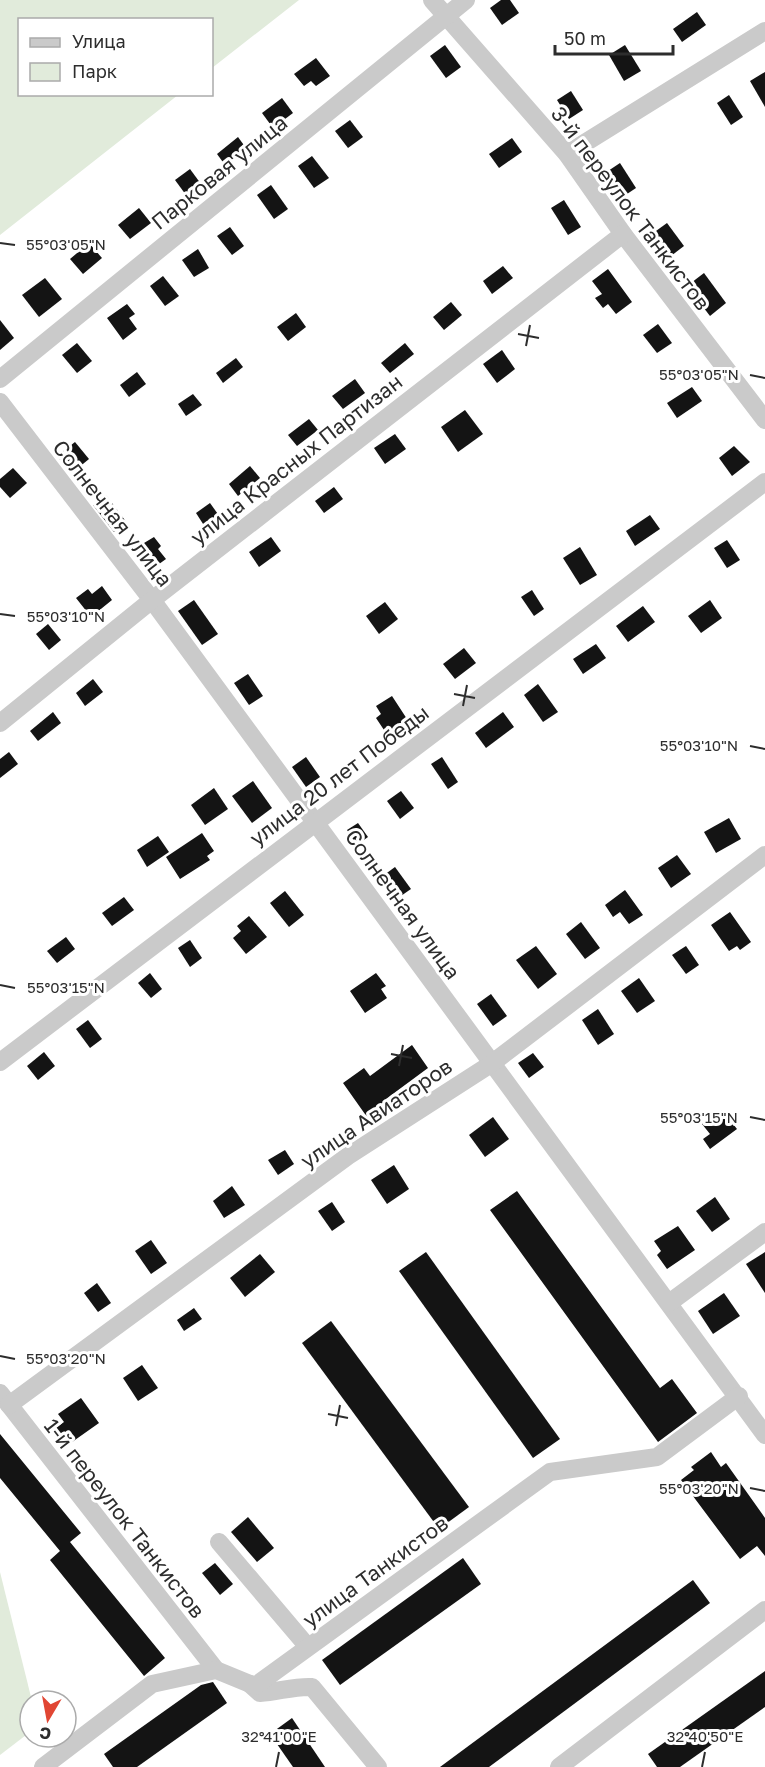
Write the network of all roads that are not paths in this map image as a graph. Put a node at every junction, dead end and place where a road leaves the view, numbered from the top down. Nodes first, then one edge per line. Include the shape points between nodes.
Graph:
1 (432, 0) edge
2 (466, 0) edge
3 (445, 17) junction
4 (765, 32) edge
5 (567, 154) junction
6 (623, 234) junction
7 (0, 379) edge
8 (0, 402) edge
9 (765, 420) edge
10 (765, 482) edge
11 (152, 600) junction
12 (0, 723) edge
13 (315, 821) junction
14 (765, 855) edge
15 (0, 1062) edge
16 (491, 1064) junction
17 (765, 1232) edge
18 (669, 1303) junction
19 (739, 1396) junction
20 (4, 1399) edge
21 (765, 1435) edge
22 (219, 1542) dead end
23 (765, 1610) edge
24 (308, 1647) junction
25 (216, 1670) junction
26 (250, 1684) junction
27 (43, 1767) edge
28 (378, 1767) edge
29 (559, 1767) edge

1 - 3 street, 3-й переулок Танкистов
2 - 3 street, Парковая улица
3 - 5 street, 3-й переулок Танкистов
3 - 7 street, Парковая улица
4 - 5 street
5 - 6 street, 3-й переулок Танкистов
6 - 9 street, 3-й переулок Танкистов
6 - 11 street, улица Красных Партизан
8 - 11 street, Солнечная улица
10 - 13 street, улица 20 лет Победы
11 - 12 street, улица Красных Партизан
11 - 13 street, Солнечная улица
13 - 15 street, улица 20 лет Победы
13 - 16 street, Солнечная улица
14 - 16 street, улица Авиаторов
16 - 18 street, Солнечная улица
16 - 20 street, улица Авиаторов via 348,1156
17 - 18 street
18 - 19 street, Солнечная улица
19 - 21 street, Солнечная улица
19 - 24 street, улица Танкистов via 657,1457 550,1472
20 - 25 street, 1-й переулок Танкистов
22 - 24 street
23 - 29 street
24 - 26 street, улица Танкистов via 255,1686
25 - 26 street
25 - 27 street via 152,1684
26 - 28 street via 260,1693 312,1687

